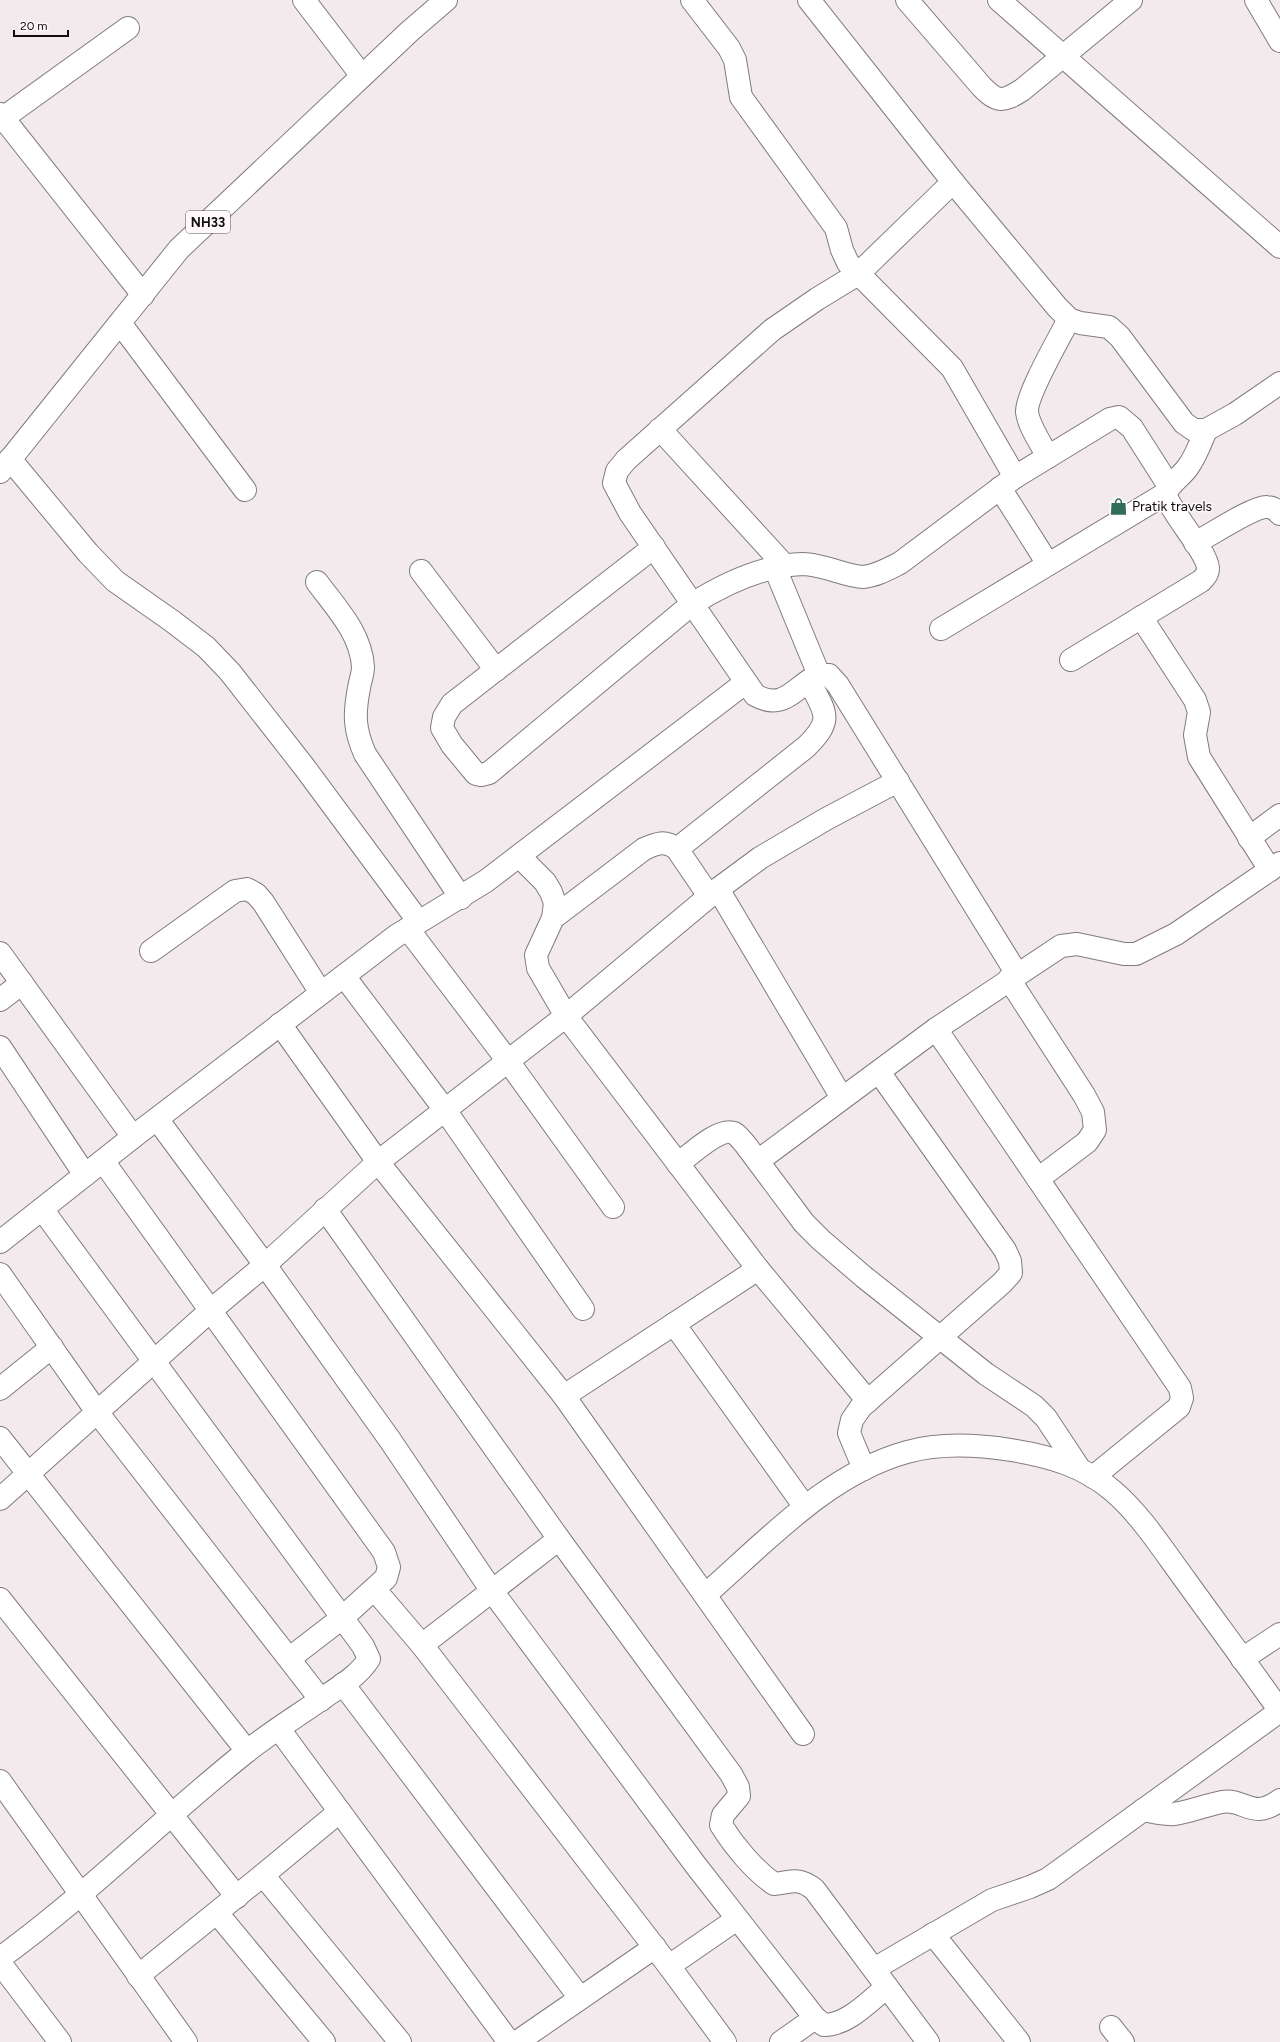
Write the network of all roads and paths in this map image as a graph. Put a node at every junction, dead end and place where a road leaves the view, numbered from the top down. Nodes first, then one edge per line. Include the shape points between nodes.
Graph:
1 (304, 0) edge
2 (446, 0) edge
3 (692, 0) edge
4 (809, 0) edge
5 (907, 0) edge
6 (999, 0) edge
7 (1131, 0) edge
8 (1256, 0) edge
9 (128, 28) dead end
10 (1280, 41) edge
11 (1063, 56) junction
12 (362, 76) junction
13 (2, 116) edge
14 (953, 182) junction
15 (1280, 247) edge
16 (858, 274) junction
17 (143, 295) junction
18 (1069, 319) junction
19 (120, 323) junction
20 (1279, 387) edge
21 (660, 429) junction
22 (1206, 430) junction
23 (1048, 457) junction
24 (5, 466) edge
25 (1008, 483) junction
26 (245, 490) dead end
27 (1167, 490) junction
28 (1280, 514) edge
29 (1195, 543) junction
30 (654, 547) junction
31 (1048, 564) junction
32 (780, 567) junction
33 (421, 571) dead end
34 (317, 582) dead end
35 (692, 604) junction
36 (1141, 617) junction
37 (940, 629) dead end
38 (1071, 660) dead end
39 (496, 670) junction
40 (814, 678) junction
41 (745, 683) junction
42 (898, 781) junction
43 (1280, 815) edge
44 (1249, 838) junction
45 (677, 849) junction
46 (519, 856) junction
47 (1275, 867) edge
48 (714, 892) junction
49 (461, 898) junction
50 (553, 918) junction
51 (413, 926) junction
52 (151, 951) dead end
53 (0, 953) edge
54 (344, 976) junction
55 (1013, 976) junction
56 (22, 983) junction
57 (321, 993) junction
58 (0, 1000) edge
59 (566, 1016) junction
60 (280, 1024) junction
61 (936, 1029) junction
62 (0, 1047) edge
63 (508, 1061) junction
64 (879, 1072) junction
65 (842, 1098) junction
66 (445, 1110) junction
67 (157, 1119) junction
68 (133, 1137) junction
69 (103, 1161) junction
70 (758, 1161) junction
71 (378, 1162) junction
72 (678, 1164) junction
73 (85, 1175) junction
74 (1038, 1179) junction
75 (613, 1207) dead end
76 (42, 1209) junction
77 (325, 1209) junction
78 (0, 1242) edge
79 (266, 1265) junction
80 (758, 1269) junction
81 (0, 1274) edge
82 (583, 1309) dead end
83 (210, 1311) junction
84 (674, 1324) junction
85 (940, 1338) junction
86 (52, 1347) junction
87 (155, 1360) junction
88 (0, 1389) edge
89 (564, 1396) junction
90 (868, 1401) junction
91 (97, 1412) junction
92 (0, 1438) edge
93 (864, 1469) junction
94 (1086, 1473) junction
95 (29, 1474) junction
96 (0, 1499) edge
97 (805, 1507) junction
98 (559, 1539) junction
99 (375, 1590) junction
100 (492, 1591) junction
101 (705, 1595) junction
102 (0, 1599) edge
103 (342, 1618) junction
104 (1280, 1634) edge
105 (422, 1645) junction
106 (290, 1658) junction
107 (1242, 1659) junction
108 (343, 1684) junction
109 (321, 1700) junction
110 (1280, 1711) edge
111 (279, 1729) junction
112 (803, 1734) dead end
113 (247, 1751) junction
114 (0, 1781) edge
115 (1280, 1800) edge
116 (1143, 1810) junction
117 (339, 1812) junction
118 (172, 1814) junction
119 (263, 1875) junction
120 (80, 1895) junction
121 (237, 1897) junction
122 (217, 1913) junction
123 (737, 1919) junction
124 (933, 1934) junction
125 (655, 1947) junction
126 (0, 1958) edge
127 (0, 1963) edge
128 (670, 1966) junction
129 (874, 1970) junction
130 (138, 1976) junction
131 (887, 1987) junction
132 (580, 1998) junction
133 (816, 2018) junction
134 (60, 2042) edge
135 (186, 2042) edge
136 (324, 2042) edge
137 (400, 2042) edge
138 (510, 2042) edge
139 (517, 2042) edge
140 (725, 2042) edge
141 (781, 2042) edge
142 (928, 2042) edge
143 (1019, 2042) edge

1 - 12 main road
2 - 12 main road, NH33
3 - 16 main road via 729,48 734,60 741,97 836,228 848,263
4 - 14 main road
5 - 11 main road via 994,98 1007,99 1022,90
6 - 11 main road
7 - 11 main road
8 - 10 main road
9 - 13 main road
11 - 15 main road
12 - 17 main road, NH33 via 179,249
13 - 17 main road
14 - 16 main road
14 - 18 main road
16 - 21 main road via 772,330
16 - 25 main road via 952,368
17 - 19 main road, NH33
18 - 22 main road via 1109,327 1120,337 1184,423 1194,430
18 - 23 main road via 1033,391 1027,410 1029,420
19 - 24 main road, NH33
19 - 26 main road
20 - 22 main road
21 - 30 main road via 626,460 617,471 614,483
21 - 32 main road
22 - 27 main road via 1186,469
23 - 25 main road
23 - 27 main road via 1110,419 1119,418 1132,428
24 - 51 main road via 115,581 206,647 230,672 305,768
25 - 31 main road
25 - 32 main road via 900,563 881,573 862,577 804,564
27 - 29 main road via 1169,504
27 - 31 main road
28 - 29 main road via 1276,509 1266,506 1254,510
29 - 36 main road via 1208,566 1207,574 1201,581
30 - 35 main road
30 - 39 main road
31 - 37 main road
32 - 35 main road via 720,587
32 - 40 main road
33 - 39 main road
34 - 49 main road via 355,634 361,651 363,669 355,717 364,754
35 - 39 main road via 489,773 481,776 476,774 452,745 442,728 444,717 452,704
35 - 41 main road
36 - 38 main road
36 - 44 main road via 1195,700 1200,712 1195,735 1199,757
40 - 41 main road via 777,702 765,701 755,695
40 - 42 main road via 829,675 838,685
40 - 45 main road via 825,722 819,734
41 - 46 main road
42 - 48 main road via 760,858
42 - 55 main road
43 - 44 main road
44 - 47 main road
45 - 48 main road
45 - 50 main road via 670,843 658,843 644,849
46 - 49 main road
46 - 50 main road via 545,882 551,892 555,904
47 - 55 main road via 1176,934 1136,954 1124,954 1077,944 1061,946
48 - 59 main road
48 - 65 main road
49 - 51 main road
50 - 59 main road via 536,955 538,968
51 - 54 main road
51 - 63 main road
52 - 57 main road via 235,891 247,889 263,902
53 - 56 main road
54 - 57 main road
54 - 66 main road
55 - 61 main road
55 - 74 main road via 1093,1112 1095,1130 1087,1142
56 - 58 main road
56 - 68 main road
57 - 60 main road
59 - 63 main road
59 - 72 main road
60 - 67 main road
60 - 71 main road
61 - 64 main road
61 - 74 main road
62 - 73 main road
63 - 66 main road
63 - 75 main road
64 - 65 main road
64 - 85 main road via 1005,1250 1010,1261 1010,1273 1002,1284
65 - 70 main road
66 - 71 main road
66 - 82 main road
67 - 68 main road
67 - 79 main road
68 - 69 main road
69 - 73 main road
69 - 83 main road
70 - 72 main road via 734,1133 724,1132
70 - 85 main road via 804,1223 820,1240
71 - 77 main road
71 - 89 main road
72 - 80 main road
73 - 76 main road
74 - 94 main road via 1180,1388 1182,1398 1179,1407 1168,1417
76 - 78 main road
76 - 87 main road
77 - 79 main road
77 - 98 main road
79 - 83 main road
79 - 100 main road via 390,1440
80 - 84 main road
80 - 90 main road
81 - 86 main road
83 - 87 main road
83 - 99 main road via 384,1552 389,1567 386,1578
84 - 89 main road
84 - 97 main road
85 - 90 main road
85 - 94 main road via 986,1374 1034,1406 1046,1418
86 - 88 main road
86 - 91 main road
87 - 91 main road
87 - 103 main road
89 - 101 main road
90 - 93 main road via 852,1420 849,1433
91 - 95 main road
91 - 106 main road
92 - 95 main road
93 - 94 main road via 909,1451 957,1446 999,1448 1043,1455
93 - 97 main road via 846,1478
94 - 107 main road via 1113,1491 1144,1524
95 - 96 main road
95 - 113 main road
97 - 101 main road
98 - 100 main road
98 - 129 main road via 732,1774 739,1796 723,1815 721,1825 728,1835 764,1878 774,1884 797,1880 814,1889
99 - 103 main road
99 - 105 main road
100 - 105 main road
100 - 123 main road
101 - 112 main road
102 - 118 main road
103 - 106 main road
103 - 108 main road via 364,1646 368,1659 364,1667
104 - 107 main road
105 - 125 main road
106 - 109 main road
107 - 110 main road
108 - 109 main road
108 - 132 main road
109 - 111 main road
110 - 116 main road
111 - 113 main road
111 - 117 main road
113 - 118 main road
114 - 120 main road
115 - 116 main road via 1263,1808 1250,1809 1236,1803 1223,1802 1173,1814
116 - 124 main road via 1048,1879 1030,1888 992,1900
117 - 119 main road
117 - 138 main road
118 - 120 main road
118 - 121 main road
119 - 121 main road
119 - 137 main road
120 - 126 main road
120 - 130 main road
121 - 122 main road
122 - 130 main road
122 - 136 main road
123 - 128 main road
123 - 133 main road
124 - 129 main road
124 - 143 main road
125 - 128 main road
125 - 132 main road
127 - 134 main road
128 - 140 main road
129 - 131 main road
130 - 135 main road
131 - 133 main road via 845,2020 834,2025 824,2026
131 - 142 main road
132 - 139 main road
133 - 141 main road

